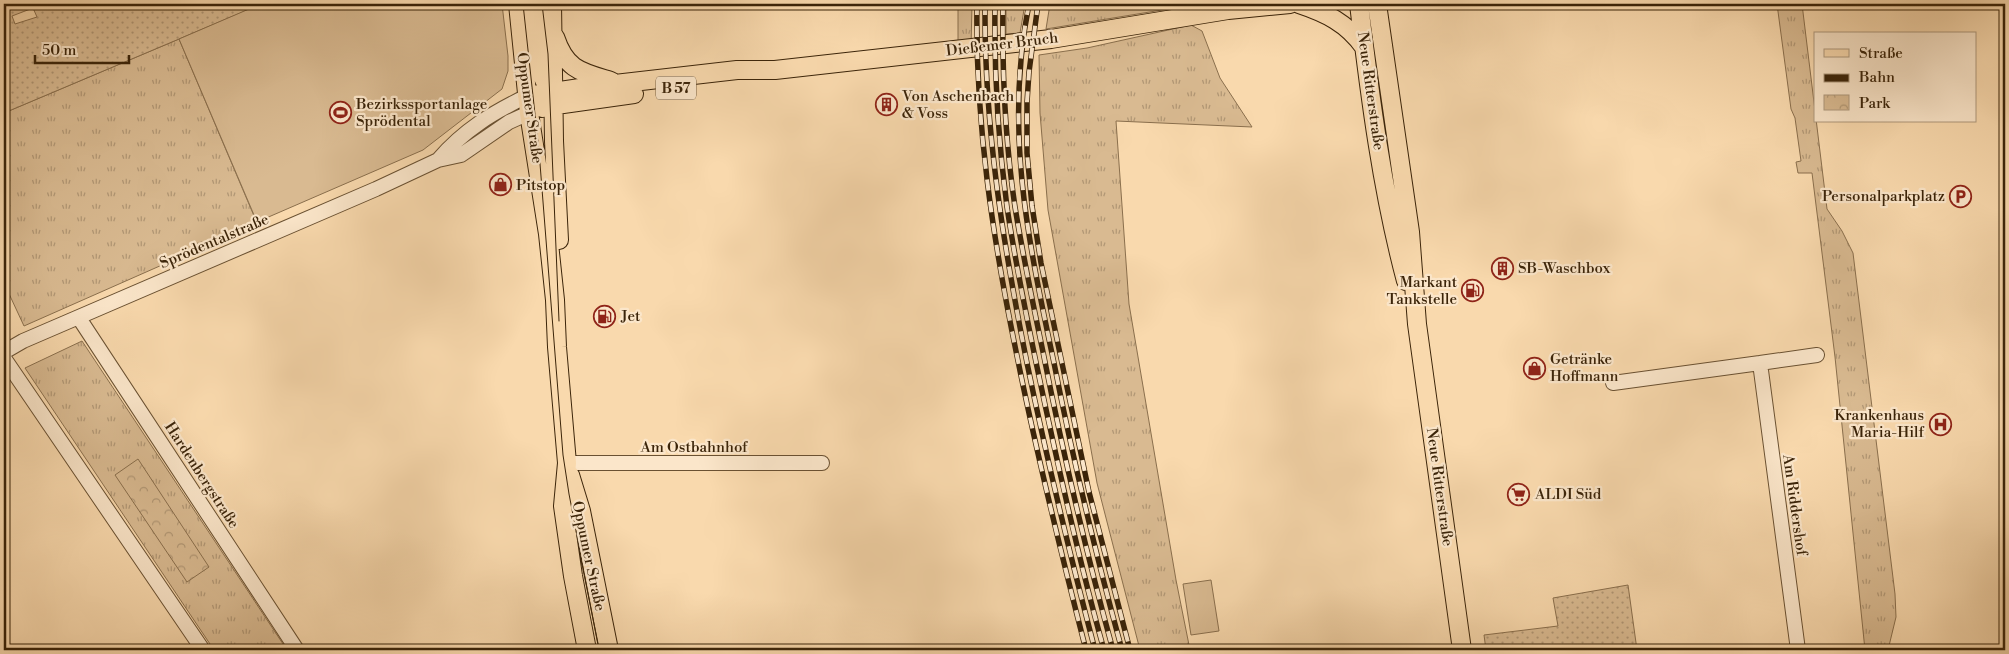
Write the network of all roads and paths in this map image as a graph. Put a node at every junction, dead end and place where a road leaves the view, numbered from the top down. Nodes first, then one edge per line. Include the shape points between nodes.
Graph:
1 (518, 4) edge
2 (535, 4) edge
3 (552, 4) edge
4 (1249, 4) edge
5 (1290, 4) edge
6 (1299, 4) edge
7 (1358, 4) edge
8 (1377, 4) edge
9 (1228, 10) junction
10 (552, 28) junction
11 (1364, 47) junction
12 (775, 70) junction
13 (619, 84) junction
14 (553, 98) junction
15 (528, 104) junction
16 (555, 300) junction
17 (79, 318) junction
18 (1417, 324) junction
19 (4, 352) edge
20 (1817, 355) dead end
21 (4, 358) edge
22 (1760, 363) junction
23 (1613, 383) dead end
24 (567, 463) junction
25 (822, 463) dead end
26 (203, 650) edge
27 (297, 650) edge
28 (587, 650) edge
29 (609, 650) edge
30 (1462, 650) edge
31 (1798, 650) edge

1 - 15 main road, Oppumer Straße
2 - 14 main road via 542,76
3 - 10 main road, Oppumer Straße
4 - 9 main road, Dießemer Bruch
5 - 9 main road, Dießemer Bruch / B 57
6 - 11 main road via 1334,18
7 - 11 main road, Neue Ritterstraße
8 - 18 main road, Neue Ritterstraße via 1410,232
9 - 12 main road, Dießemer Bruch / B 57 via 1051,39
10 - 13 main road via 565,59 580,72
10 - 14 main road, Oppumer Straße
11 - 18 main road, Neue Ritterstraße via 1394,234
12 - 13 main road, Dießemer Bruch via 737,70
12 - 14 main road, Dießemer Bruch / B 57 via 739,80 576,102
13 - 14 main road, Dießemer Bruch
14 - 15 main road, Dießemer Bruch
14 - 16 main road, Oppumer Straße via 559,250
15 - 16 main road, Oppumer Straße
15 - 17 street, Sprödentalstraße via 509,122 461,155 438,160
16 - 24 main road, Oppumer Straße
17 - 19 street, Sprödentalstraße
17 - 27 street, Hardenbergstraße
18 - 30 main road, Neue Ritterstraße
20 - 22 street
21 - 26 street
22 - 23 street
22 - 31 street, Am Riddershof
24 - 25 street, Am Ostbahnhof
24 - 28 main road, Oppumer Straße via 563,506
24 - 29 main road, Oppumer Straße

